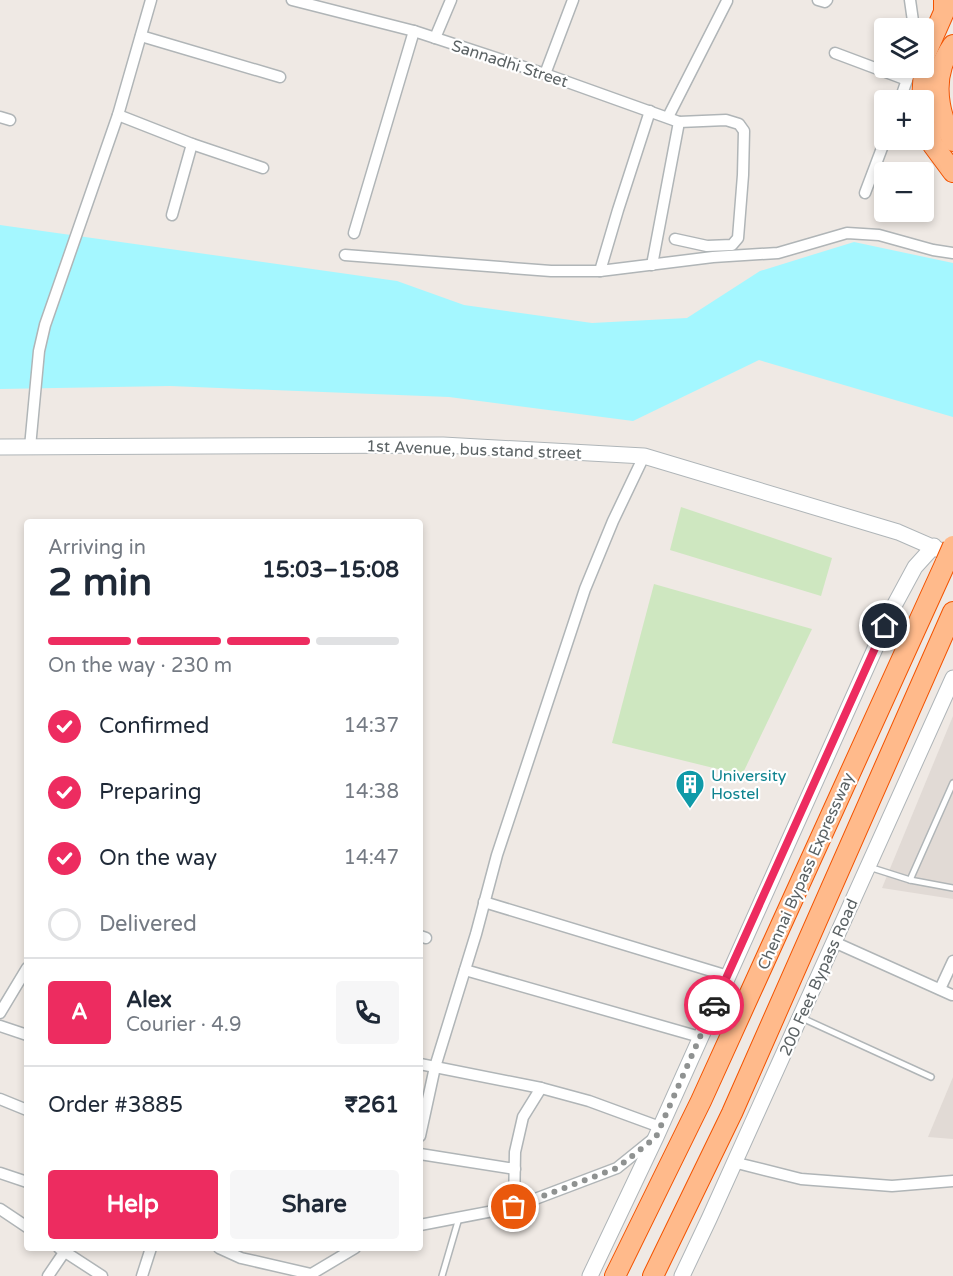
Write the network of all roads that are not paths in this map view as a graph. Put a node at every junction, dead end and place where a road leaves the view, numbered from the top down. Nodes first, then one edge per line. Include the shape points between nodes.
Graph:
1 (151, 0) edge
2 (292, 0) edge
3 (451, 0) edge
4 (573, 0) edge
5 (818, 0) edge
6 (827, 0) edge
7 (910, 0) edge
8 (727, 1) edge
9 (944, 6) edge
10 (913, 18) edge
11 (414, 31) junction
12 (141, 36) junction
13 (435, 38) junction
14 (953, 45) edge
15 (835, 53) dead end
16 (545, 74) junction
17 (280, 77) dead end
18 (907, 80) joint
19 (904, 90) edge
20 (923, 90) edge
21 (650, 111) junction
22 (118, 115) junction
23 (668, 117) junction
24 (679, 122) junction
25 (953, 141) edge
26 (192, 144) junction
27 (934, 146) edge
28 (881, 150) edge
29 (263, 168) dead end
30 (953, 172) edge
31 (865, 193) dead end
32 (172, 215) dead end
33 (354, 233) dead end
34 (675, 239) dead end
35 (953, 253) edge
36 (345, 255) dead end
37 (652, 265) junction
38 (600, 271) junction
39 (0, 447) edge
40 (30, 447) junction
41 (644, 456) junction
42 (947, 552) edge
43 (953, 612) edge
44 (953, 678) edge
45 (953, 783) edge
46 (868, 867) junction
47 (910, 880) junction
48 (953, 888) edge
49 (484, 902) junction
50 (834, 942) junction
51 (953, 962) edge
52 (465, 970) junction
53 (24, 973) edge
54 (728, 976) junction
55 (940, 989) junction
56 (952, 995) edge
57 (0, 1013) edge
58 (800, 1018) junction
59 (0, 1026) edge
60 (24, 1034) edge
61 (700, 1037) junction
62 (423, 1065) edge
63 (435, 1067) junction
64 (931, 1077) dead end
65 (541, 1088) junction
66 (0, 1099) edge
67 (24, 1109) edge
68 (423, 1122) edge
69 (658, 1132) junction
70 (423, 1154) edge
71 (736, 1161) junction
72 (515, 1168) junction
73 (0, 1173) edge
74 (24, 1181) edge
75 (953, 1181) edge
76 (514, 1207) junction
77 (0, 1209) edge
78 (459, 1218) junction
79 (423, 1224) edge
80 (24, 1225) edge
81 (61, 1251) edge
82 (64, 1251) edge
83 (150, 1251) edge
84 (226, 1251) edge
85 (350, 1251) edge
86 (310, 1275) edge
87 (48, 1276) edge
88 (108, 1276) edge
89 (142, 1276) edge
90 (442, 1276) edge
91 (590, 1276) edge
92 (615, 1276) edge
93 (653, 1276) edge
94 (682, 1276) edge

1 - 12 street
2 - 11 street, Sannadhi Street
3 - 13 street
4 - 16 street
5 - 6 street
7 - 10 street
8 - 23 street
9 - 20 highway via 925,55
11 - 13 street, Sannadhi Street
11 - 33 street
12 - 17 street
12 - 22 street
13 - 16 street, Sannadhi Street
14 - 25 highway via 942,65 938,85 944,124
15 - 18 street
16 - 21 street, Sannadhi Street
18 - 19 street
21 - 23 street, Sannadhi Street
21 - 38 street
22 - 26 street
22 - 40 street via 45,325
23 - 24 street, Sannadhi Street
24 - 34 street, Sannadhi Street via 726,120 739,124 744,131 743,175 738,238 732,244 707,246
24 - 37 street
26 - 29 street
26 - 32 street
27 - 30 highway
28 - 31 street
35 - 37 street via 879,235 847,233 778,253
36 - 38 street via 551,271
37 - 38 street
39 - 40 street, 1st Avenue, bus stand street
40 - 41 street, 1st Avenue, bus stand street via 443,445
41 - 42 street, 1st Avenue, bus stand street via 898,532
41 - 49 street via 585,589
42 - 54 street via 915,567 895,604
42 - 92 highway, Chennai Bypass Expressway via 701,1101
43 - 93 highway, Chennai Bypass Expressway via 732,1113
44 - 46 street, 200 Feet Bypass Road
45 - 47 lane
46 - 47 lane
46 - 50 street, 200 Feet Bypass Road
47 - 48 lane
49 - 52 street
49 - 54 street
50 - 55 street
50 - 58 street, 200 Feet Bypass Road
51 - 55 street
52 - 61 street
52 - 63 street
53 - 57 street
54 - 61 street
55 - 56 street
58 - 64 lane
58 - 71 street, 200 Feet Bypass Road
59 - 60 street
61 - 69 street
62 - 63 street
63 - 65 street
63 - 68 street
65 - 69 street via 589,1101
65 - 72 street via 523,1117
66 - 67 street
69 - 76 street via 617,1168
69 - 91 street
70 - 72 street
71 - 75 street via 801,1179 892,1186
71 - 94 street, 200 Feet Bypass Road
72 - 76 street
73 - 74 street
76 - 78 street
77 - 80 street
78 - 79 street
78 - 90 lane
81 - 87 street
82 - 88 street
83 - 89 street
84 - 86 street
85 - 86 street

